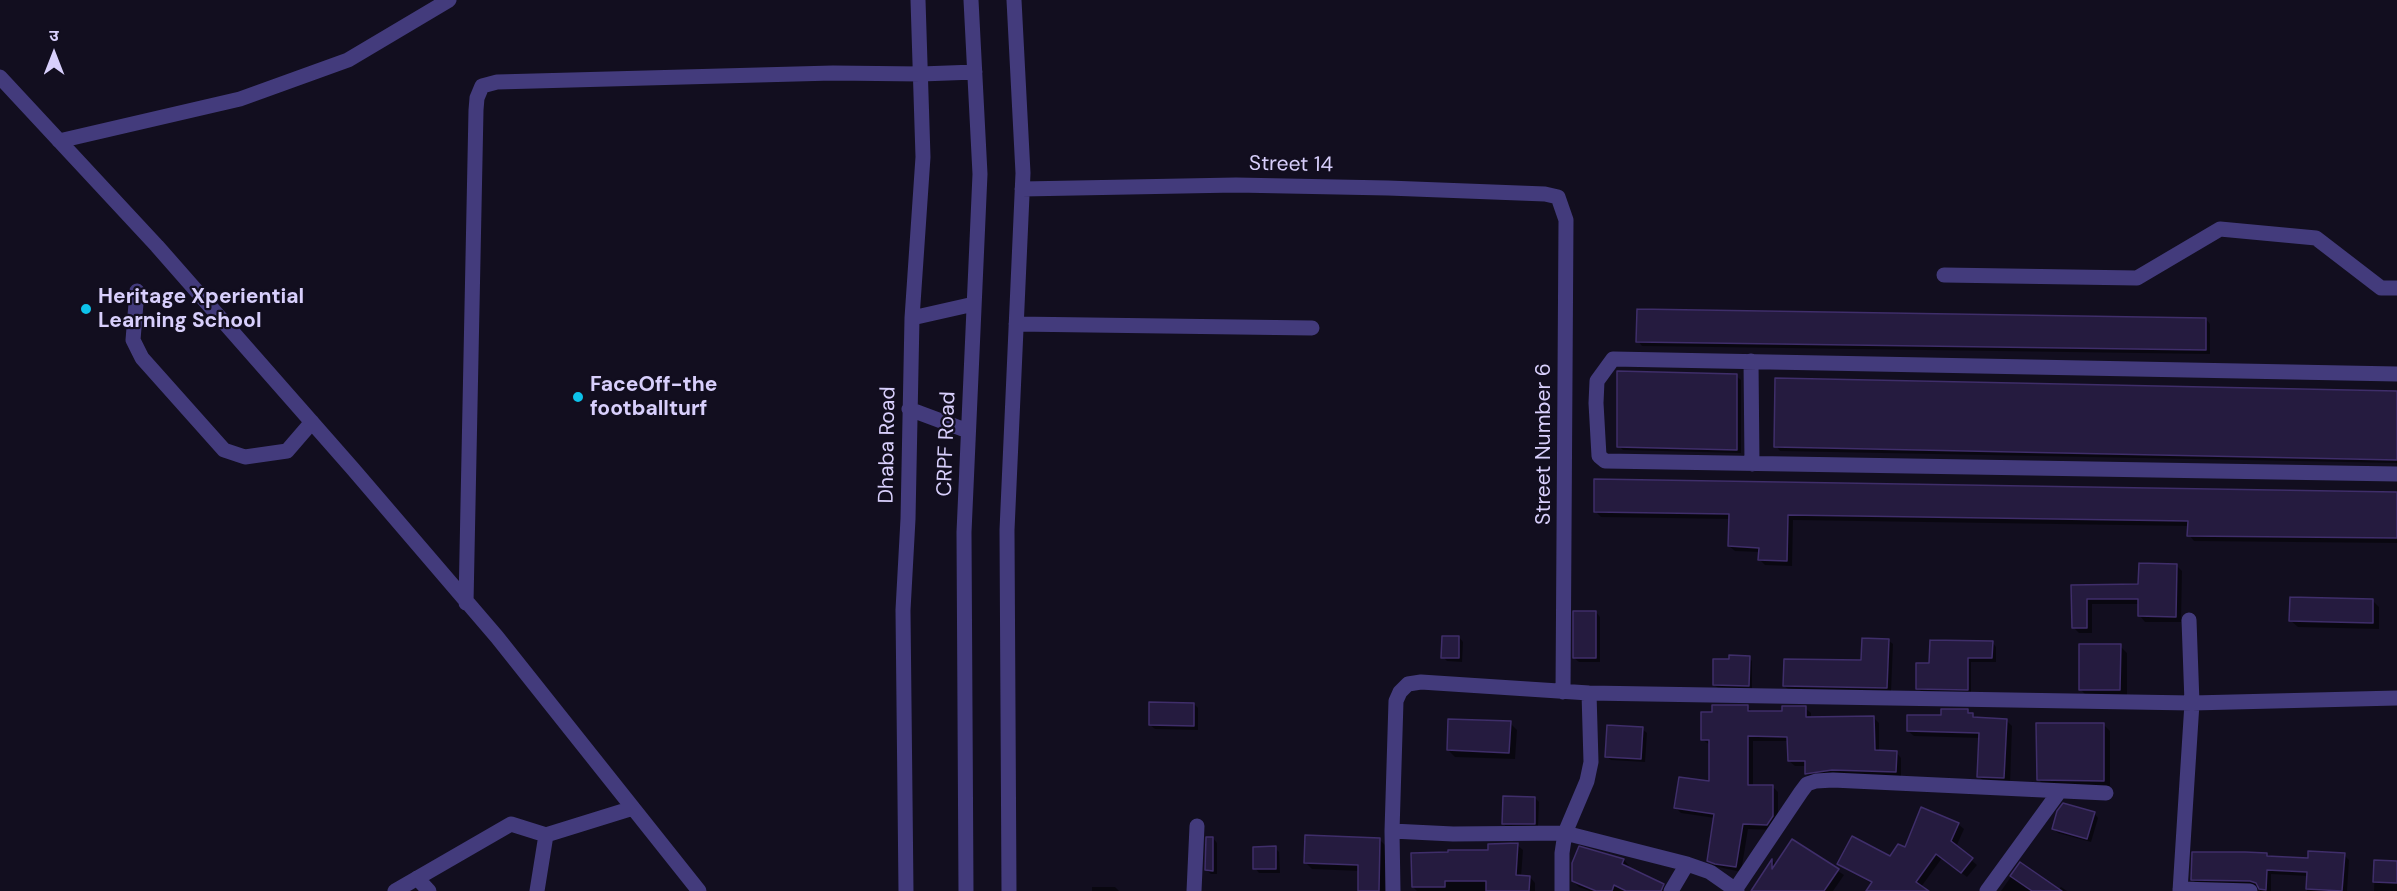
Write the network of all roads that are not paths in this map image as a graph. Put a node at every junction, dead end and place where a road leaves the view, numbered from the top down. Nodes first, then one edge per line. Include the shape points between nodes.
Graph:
1 (449, 0) edge
2 (918, 0) edge
3 (970, 0) edge
4 (1014, 0) edge
5 (975, 72) junction
6 (921, 74) junction
7 (0, 77) edge
8 (58, 141) junction
9 (1022, 189) junction
10 (1558, 197) joint
11 (1944, 275) dead end
12 (2397, 288) edge
13 (137, 291) dead end
14 (974, 304) junction
15 (912, 318) junction
16 (1016, 324) junction
17 (1312, 328) dead end
18 (1751, 361) junction
19 (2397, 374) edge
20 (909, 409) junction
21 (312, 422) junction
22 (968, 431) junction
23 (1752, 464) junction
24 (2397, 474) edge
25 (466, 603) junction
26 (2189, 620) dead end
27 (1563, 692) junction
28 (1589, 693) junction
29 (2397, 698) edge
30 (2192, 703) junction
31 (2059, 792) junction
32 (2106, 793) dead end
33 (633, 808) junction
34 (1197, 825) dead end
35 (1392, 831) junction
36 (1565, 833) junction
37 (546, 835) junction
38 (1687, 864) junction
39 (417, 878) junction
40 (1736, 890) edge
41 (2180, 890) edge
42 (395, 891) edge
43 (429, 891) edge
44 (537, 891) edge
45 (699, 891) edge
46 (906, 891) edge
47 (966, 891) edge
48 (1009, 891) edge
49 (1194, 891) edge
50 (1393, 891) edge
51 (1562, 891) edge
52 (1671, 891) edge
53 (1987, 891) edge
54 (2250, 891) edge

1 - 8 street via 348,60 240,99
2 - 6 street, Dhaba Road
3 - 5 street, CRPF Road
4 - 9 street
5 - 6 street
5 - 14 street, CRPF Road via 980,174
6 - 15 street, Dhaba Road via 923,157
6 - 25 street via 497,82 482,86 476,110
7 - 8 street
8 - 21 street via 157,246
9 - 10 street, Street 14 via 1236,185
9 - 16 street
10 - 27 street, Street Number 6 via 1566,220
11 - 12 street via 2137,278 2220,229 2316,238 2381,288
13 - 21 street via 133,340 142,358 224,450 245,457 287,451
14 - 15 street
14 - 22 street, CRPF Road
15 - 20 street, Dhaba Road
16 - 17 street
16 - 48 street via 1007,530
18 - 19 street
18 - 23 street
18 - 23 street via 1612,358 1597,381 1596,403 1599,456 1605,461
20 - 22 street
20 - 46 street, Dhaba Road via 903,610
21 - 25 street
22 - 47 street, CRPF Road via 964,532
23 - 24 street
25 - 33 street
26 - 30 street
27 - 28 street
27 - 35 street via 1408,684 1396,701
28 - 30 street
28 - 36 street via 1591,762
29 - 30 street
30 - 41 street
31 - 32 street
31 - 40 street via 1816,781 1801,792
31 - 53 street
33 - 37 street
33 - 45 street
34 - 49 street
35 - 36 street
35 - 50 street
36 - 38 street
36 - 51 street
37 - 39 street via 511,824
37 - 44 street
38 - 40 street via 1710,872
38 - 52 street
39 - 42 street
39 - 43 street
41 - 54 street

